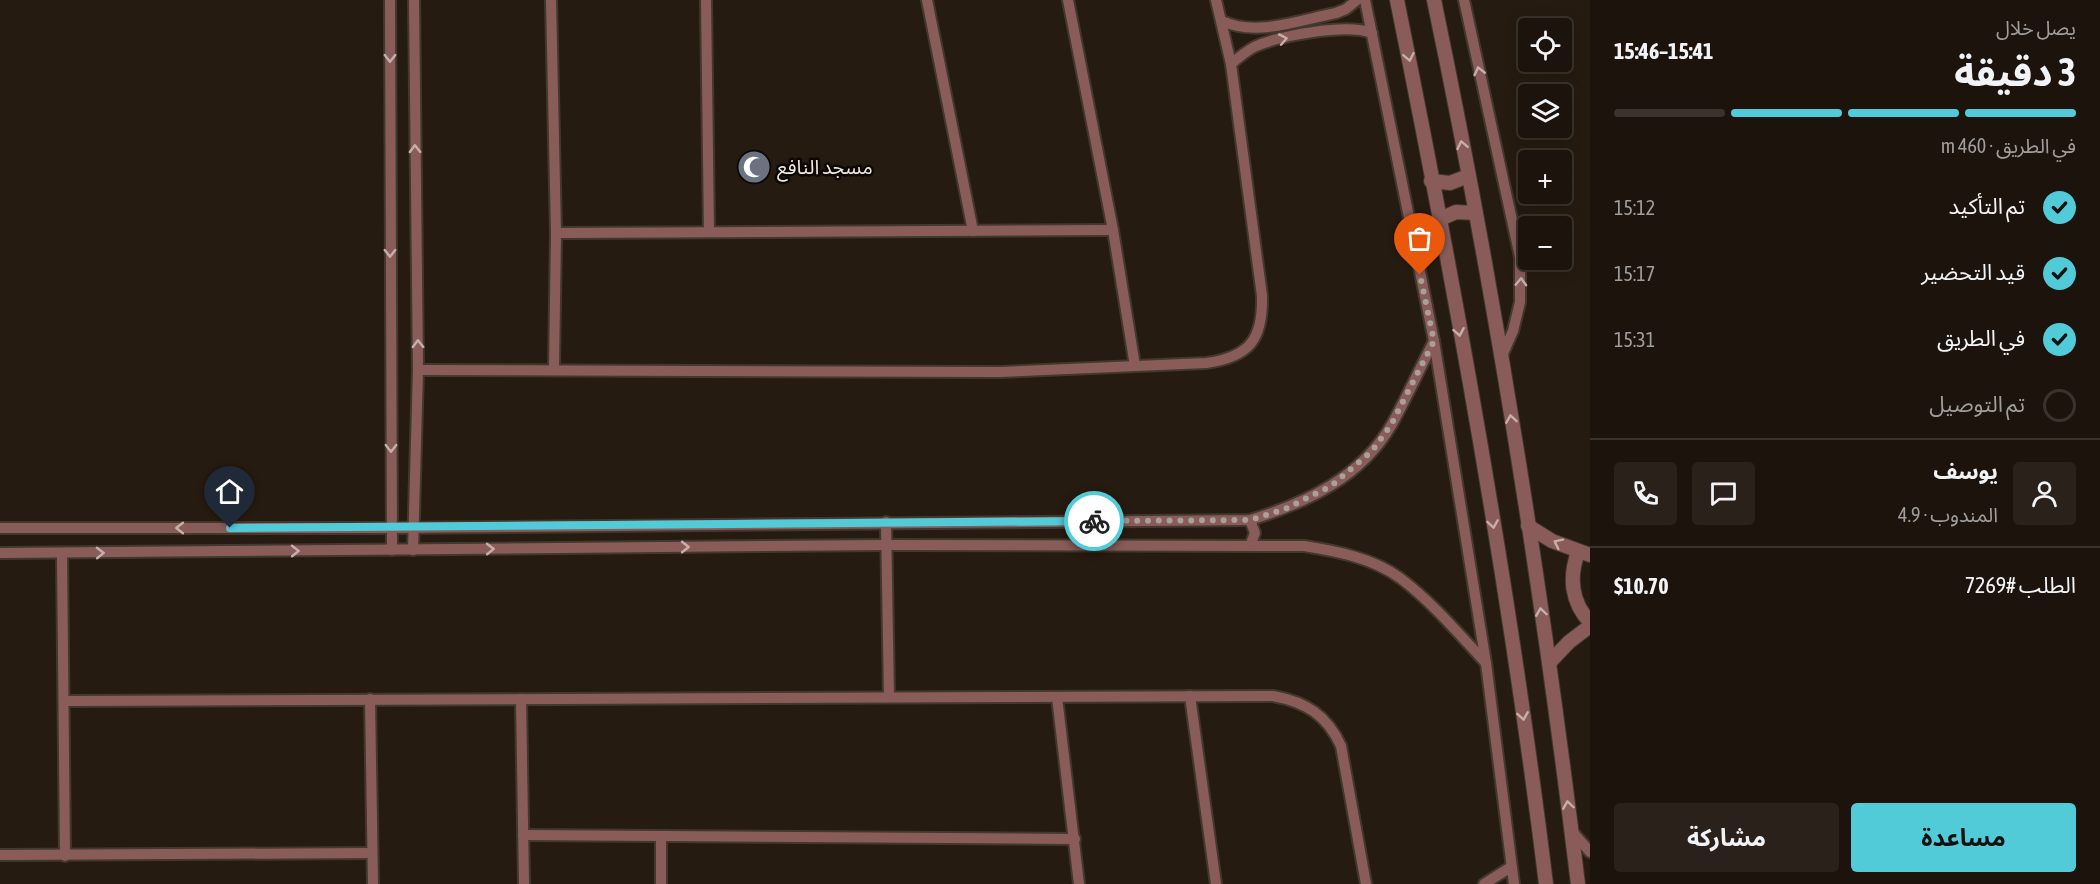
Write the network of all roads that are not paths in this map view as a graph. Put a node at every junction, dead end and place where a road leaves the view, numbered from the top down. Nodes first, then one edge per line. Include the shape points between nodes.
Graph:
1 (390, 0) edge
2 (414, 0) edge
3 (551, 0) edge
4 (706, 0) edge
5 (927, 0) edge
6 (1068, 0) edge
7 (1216, 0) edge
8 (1357, 0) edge
9 (1365, 0) edge
10 (1397, 0) edge
11 (1434, 0) edge
12 (1464, 0) edge
13 (1222, 21) junction
14 (1372, 33) junction
15 (1231, 64) junction
16 (1468, 176) junction
17 (1431, 181) junction
18 (1475, 213) junction
19 (1438, 220) junction
20 (1113, 230) junction
21 (973, 231) junction
22 (709, 232) junction
23 (556, 233) junction
24 (1434, 341) junction
25 (1500, 358) junction
26 (1135, 366) junction
27 (554, 368) junction
28 (418, 370) junction
29 (1250, 520) junction
30 (886, 522) junction
31 (1528, 526) junction
32 (0, 528) edge
33 (391, 528) junction
34 (413, 528) junction
35 (886, 545) junction
36 (1250, 546) junction
37 (392, 550) junction
38 (413, 550) junction
39 (0, 553) edge
40 (62, 554) junction
41 (1584, 554) edge
42 (1590, 624) edge
43 (1486, 663) junction
44 (1549, 663) junction
45 (1190, 696) junction
46 (889, 697) junction
47 (1057, 697) junction
48 (370, 699) junction
49 (521, 699) junction
50 (64, 700) junction
51 (1571, 830) junction
52 (523, 834) junction
53 (661, 836) junction
54 (1075, 839) junction
55 (1590, 852) edge
56 (372, 853) junction
57 (0, 855) edge
58 (65, 856) junction
59 (1511, 867) junction
60 (373, 884) edge
61 (524, 884) edge
62 (661, 884) edge
63 (1079, 884) edge
64 (1216, 884) edge
65 (1366, 884) edge
66 (1484, 884) edge
67 (1514, 884) edge
68 (1546, 884) edge
69 (1578, 884) edge

1 -> 33 street
28 -> 2 street
3 - 23 street
4 - 22 street
5 - 21 street
6 - 20 street
7 - 13 street
8 - 13 street via 1341,11 1257,28 1236,27
9 - 14 street
10 -> 17 street
16 -> 11 street
25 -> 12 street via 1513,331 1520,302 1520,257
13 - 15 street
15 -> 14 street via 1246,51 1269,42 1346,27
14 - 24 street
15 - 26 street via 1262,296 1256,338 1238,356 1223,361
16 - 17 street via 1450,183
16 - 18 street
17 - 19 street
18 - 19 street via 1456,212
18 - 25 street
19 -> 68 street via 1483,464 1534,781
20 - 21 street
20 - 26 street
21 - 22 street
22 - 23 street
23 - 27 street
24 - 29 street via 1391,425 1372,451 1324,491
24 - 43 street
31 -> 25 street
26 - 27 street via 1000,372
27 - 28 street
28 - 34 street
29 - 30 street
29 - 36 street via 1255,533
30 - 34 street
30 - 35 street
41 -> 31 street
44 -> 31 street
33 -> 32 street
33 - 34 street
33 - 37 street
34 - 38 street
35 - 36 street
38 -> 35 street
35 - 46 street
36 - 43 street via 1304,546 1337,552 1389,572 1450,623
37 - 38 street
40 -> 37 street
39 - 40 street
40 - 50 street
41 - 42 street via 1573,571 1573,590
42 - 44 street
43 - 59 street
51 -> 44 street
45 - 47 street
45 - 64 street
45 - 65 street via 1273,696 1306,705 1328,722 1341,746
46 - 47 street
46 - 49 street
47 - 54 street
48 - 49 street
48 - 50 street
48 - 56 street
49 - 52 street
50 - 58 street
51 - 55 street
51 - 69 street
52 - 53 street
52 - 61 street
53 - 54 street
53 - 62 street
54 - 63 street
56 - 58 street
56 - 60 street
57 - 58 street
59 - 66 street
59 - 67 street

